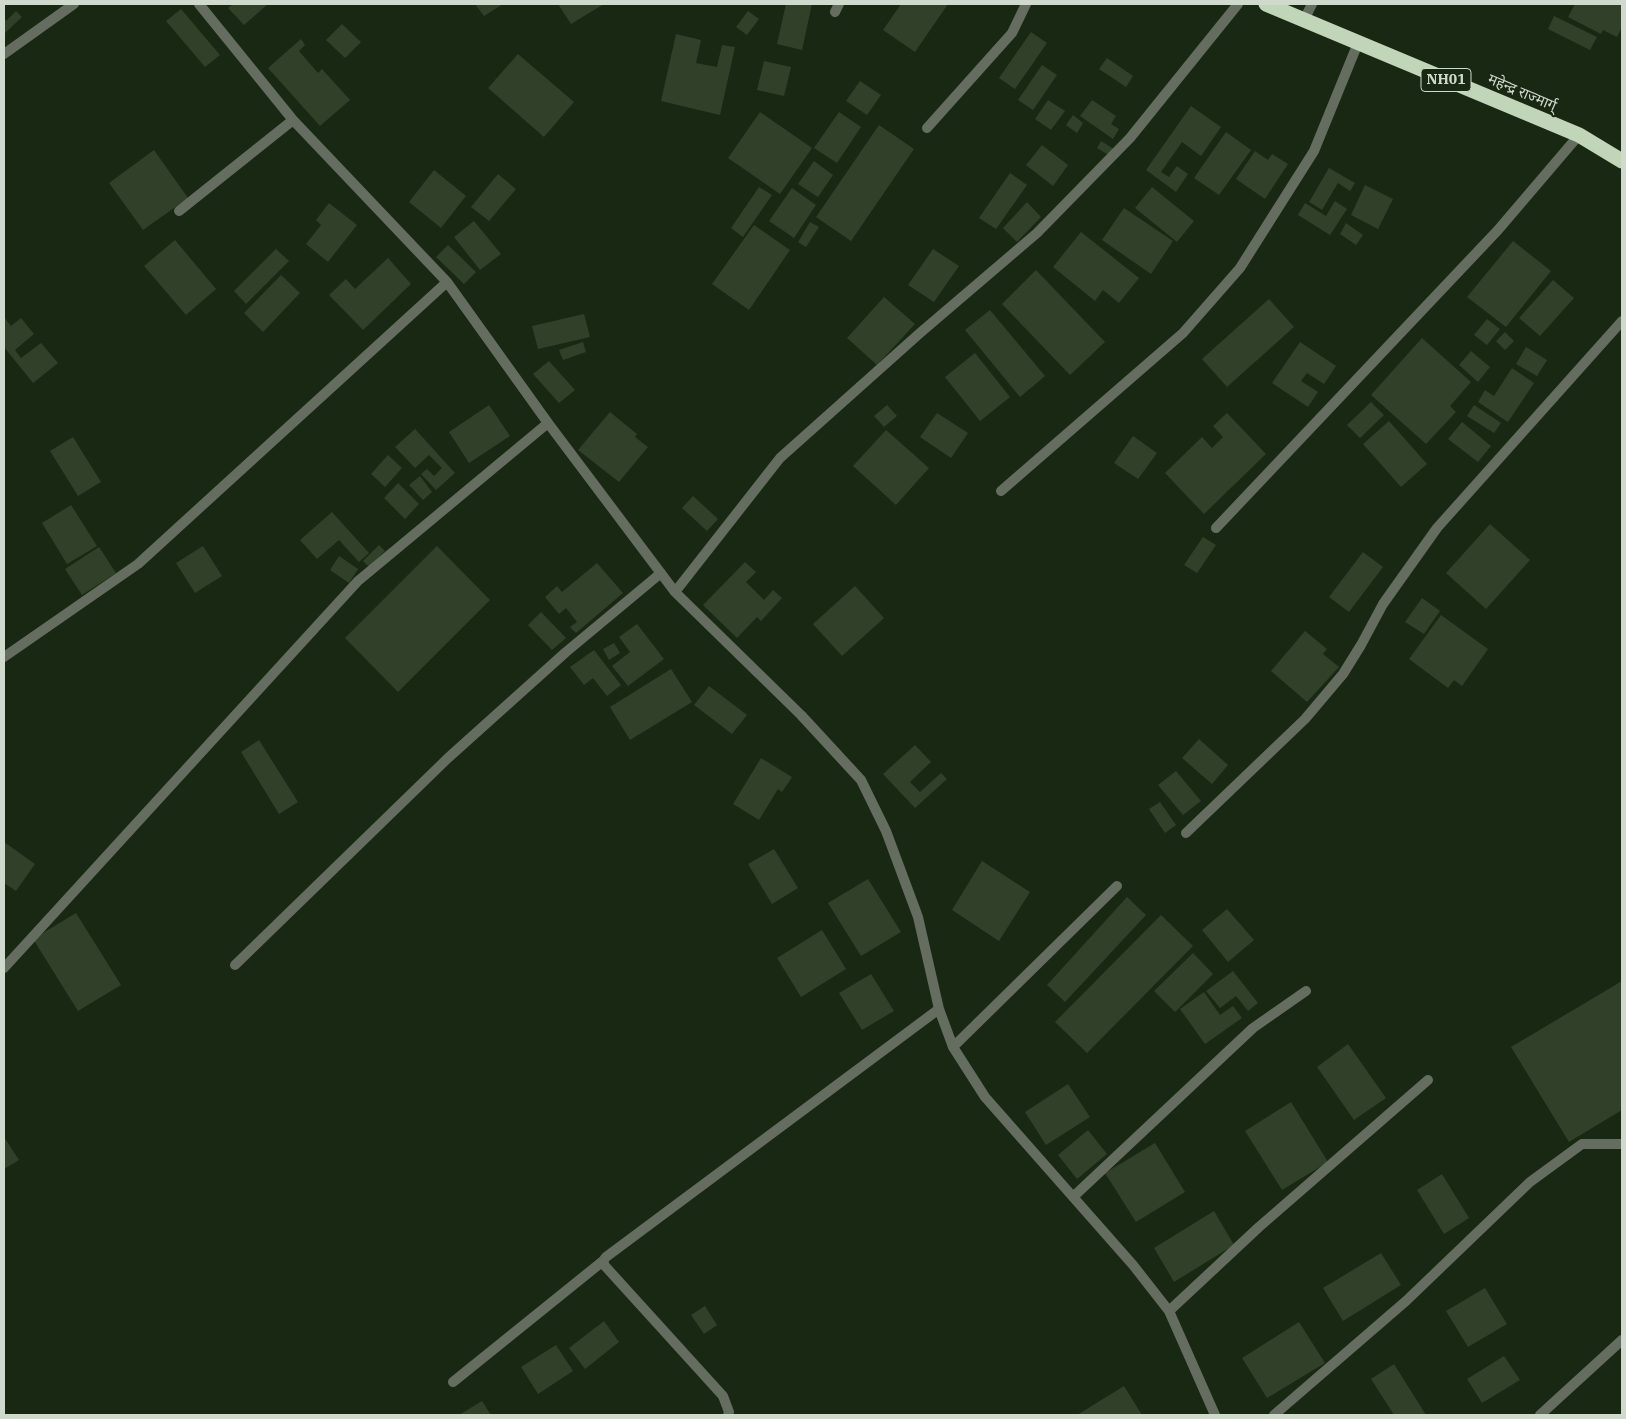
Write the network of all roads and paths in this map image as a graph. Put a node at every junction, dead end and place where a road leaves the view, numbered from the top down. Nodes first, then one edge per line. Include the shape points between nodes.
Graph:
1 (74, 4) edge
2 (199, 4) edge
3 (1026, 4) edge
4 (1238, 4) edge
5 (1266, 4) edge
6 (1312, 4) edge
7 (1304, 20) junction
8 (1358, 43) junction
9 (4, 54) edge
10 (293, 120) junction
11 (927, 128) dead end
12 (1579, 135) junction
13 (1622, 161) edge
14 (179, 211) dead end
15 (446, 282) junction
16 (1622, 321) edge
17 (548, 423) junction
18 (1001, 491) dead end
19 (1216, 528) dead end
20 (661, 573) junction
21 (675, 592) junction
22 (4, 657) edge
23 (1186, 833) dead end
24 (1117, 886) dead end
25 (235, 965) dead end
26 (4, 968) edge
27 (1306, 991) dead end
28 (939, 1009) junction
29 (953, 1047) junction
30 (1428, 1080) dead end
31 (1622, 1144) edge
32 (1073, 1198) junction
33 (603, 1261) junction
34 (1169, 1312) junction
35 (1622, 1340) edge
36 (453, 1382) dead end
37 (728, 1415) edge
38 (1215, 1415) edge
39 (1274, 1415) edge
40 (1540, 1415) edge

1 - 9 street
2 - 10 street
3 - 11 street via 1012,33
4 - 21 street via 1130,138 1037,233 780,458
5 - 7 highway, महेन्द्र राज्मार्ग् / NH01
6 - 7 street
7 - 8 highway, महेन्द्र राज्मार्ग् / NH01
8 - 12 highway, महेन्द्र राज्मार्ग् / NH01
8 - 18 street via 1314,150 1240,268 1183,333
10 - 14 street
10 - 15 street
12 - 13 highway, महेन्द्र राज्मार्ग् / NH01
12 - 19 street via 1498,230
15 - 17 street
15 - 22 street via 138,564
16 - 23 street via 1437,528 1383,604 1344,674 1305,719
17 - 20 street
17 - 26 street via 358,581
20 - 21 street
20 - 25 street via 566,652 448,758
21 - 28 street via 801,715 861,780 886,831 918,917
24 - 29 street
27 - 32 street via 1253,1028
28 - 29 street
28 - 33 street
29 - 32 street via 984,1097
30 - 34 street via 1259,1227
31 - 39 street via 1582,1144 1530,1182 1406,1301
32 - 34 street
33 - 36 street
33 - 37 street via 722,1396
34 - 38 street
35 - 40 street

